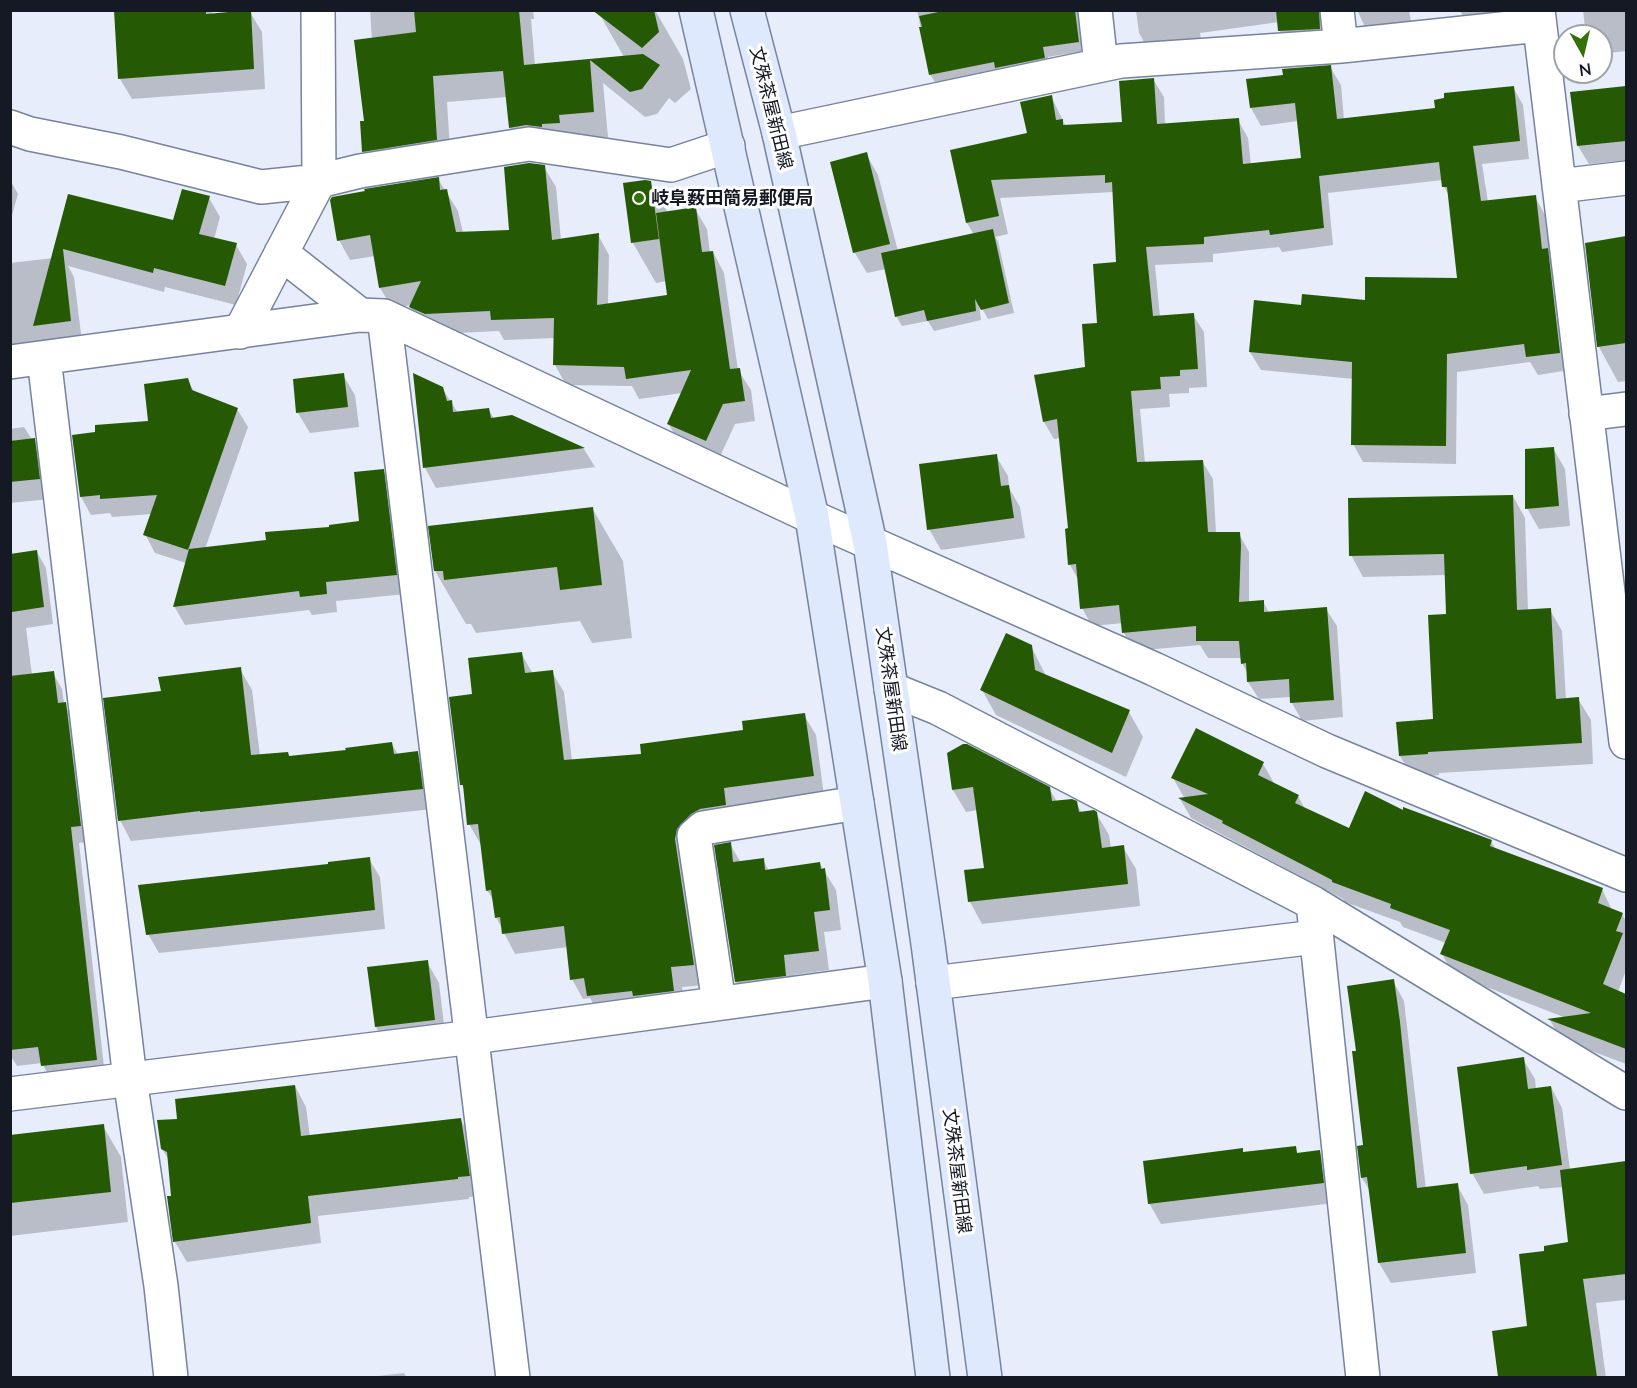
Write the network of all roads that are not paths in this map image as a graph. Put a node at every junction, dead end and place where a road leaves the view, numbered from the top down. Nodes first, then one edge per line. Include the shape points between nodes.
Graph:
1 (318, 10) edge
2 (696, 10) edge
3 (747, 10) edge
4 (1095, 10) edge
5 (1336, 10) edge
6 (1538, 18) edge
7 (1341, 46) junction
8 (1101, 65) junction
9 (10, 127) edge
10 (779, 133) junction
11 (728, 146) junction
12 (1626, 178) edge
13 (319, 181) junction
14 (1558, 186) junction
15 (281, 253) junction
16 (372, 315) junction
17 (240, 332) junction
18 (44, 358) junction
19 (10, 362) edge
20 (1626, 409) edge
21 (1586, 414) junction
22 (812, 517) junction
23 (870, 543) junction
24 (891, 689) junction
25 (1626, 742) edge
26 (857, 803) junction
27 (1626, 875) edge
28 (1313, 903) junction
29 (1316, 937) junction
30 (885, 981) junction
31 (933, 983) junction
32 (719, 1003) junction
33 (473, 1037) junction
34 (130, 1079) junction
35 (1626, 1092) edge
36 (10, 1094) edge
37 (171, 1377) edge
38 (513, 1377) edge
39 (933, 1377) edge
40 (984, 1377) edge
41 (1363, 1377) edge

1 - 13 street
2 - 11 main road
3 - 10 main road, 文殊茶屋新田線
4 - 8 street
5 - 7 street
6 - 7 street
6 - 14 street
7 - 8 street
8 - 10 street
9 - 13 street via 261,188
10 - 23 main road, 文殊茶屋新田線
11 - 13 street via 671,165 529,144
11 - 22 main road
12 - 14 street
13 - 15 street
14 - 21 street
15 - 16 street
15 - 17 street
16 - 17 street
16 - 22 street
16 - 33 street
17 - 18 street
18 - 19 street
18 - 34 street
20 - 21 street
21 - 25 street
22 - 23 street
22 - 26 main road
23 - 24 main road, 文殊茶屋新田線
23 - 27 street via 1327,751
24 - 28 street via 938,708
24 - 31 main road, 文殊茶屋新田線
26 - 30 main road
26 - 32 street via 703,828 694,836
28 - 29 street
28 - 35 street
29 - 31 street
29 - 41 street
30 - 32 street
30 - 39 main road
31 - 40 main road, 文殊茶屋新田線
32 - 33 street
33 - 34 street
33 - 38 street
34 - 36 street
34 - 37 street

